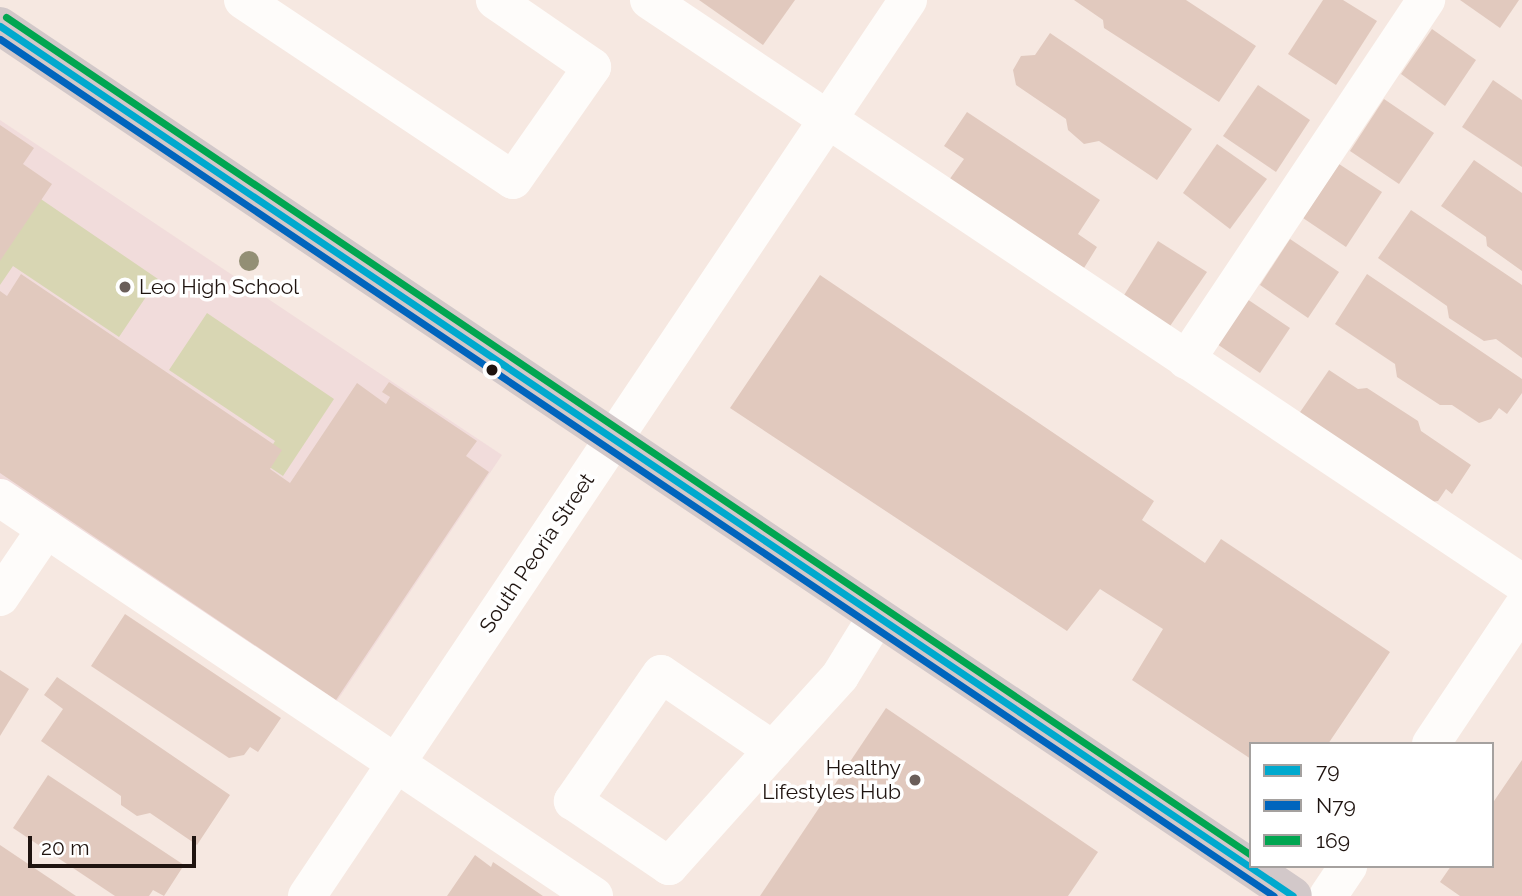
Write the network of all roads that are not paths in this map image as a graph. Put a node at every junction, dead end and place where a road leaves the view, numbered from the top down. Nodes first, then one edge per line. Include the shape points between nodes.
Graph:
1 (243, 0) edge
2 (495, 0) edge
3 (649, 0) edge
4 (908, 0) edge
5 (1426, 0) edge
6 (0, 26) edge
7 (827, 120) junction
8 (1186, 360) junction
9 (613, 439) junction
10 (0, 498) edge
11 (46, 529) junction
12 (1522, 583) edge
13 (0, 597) edge
14 (1522, 608) edge
15 (877, 616) junction
16 (1432, 742) edge
17 (773, 750) junction
18 (395, 763) junction
19 (1249, 866) edge
20 (1251, 868) edge
21 (1347, 868) edge
22 (307, 896) edge
23 (594, 896) edge
24 (1293, 896) edge
25 (1328, 896) edge

1 - 2 street via 513,180 592,67
3 - 7 street
4 - 7 street, South Peoria Street
5 - 8 street
6 - 9 main road
7 - 8 street
7 - 9 street, South Peoria Street
8 - 12 street
9 - 15 main road
9 - 18 street, South Peoria Street
10 - 11 street
11 - 13 street
11 - 18 street
14 - 16 street
15 - 17 street via 840,676
15 - 19 main road
17 - 17 street via 669,866 573,801 661,674
18 - 22 street, South Peoria Street
18 - 23 street
20 - 24 main road
21 - 25 street

